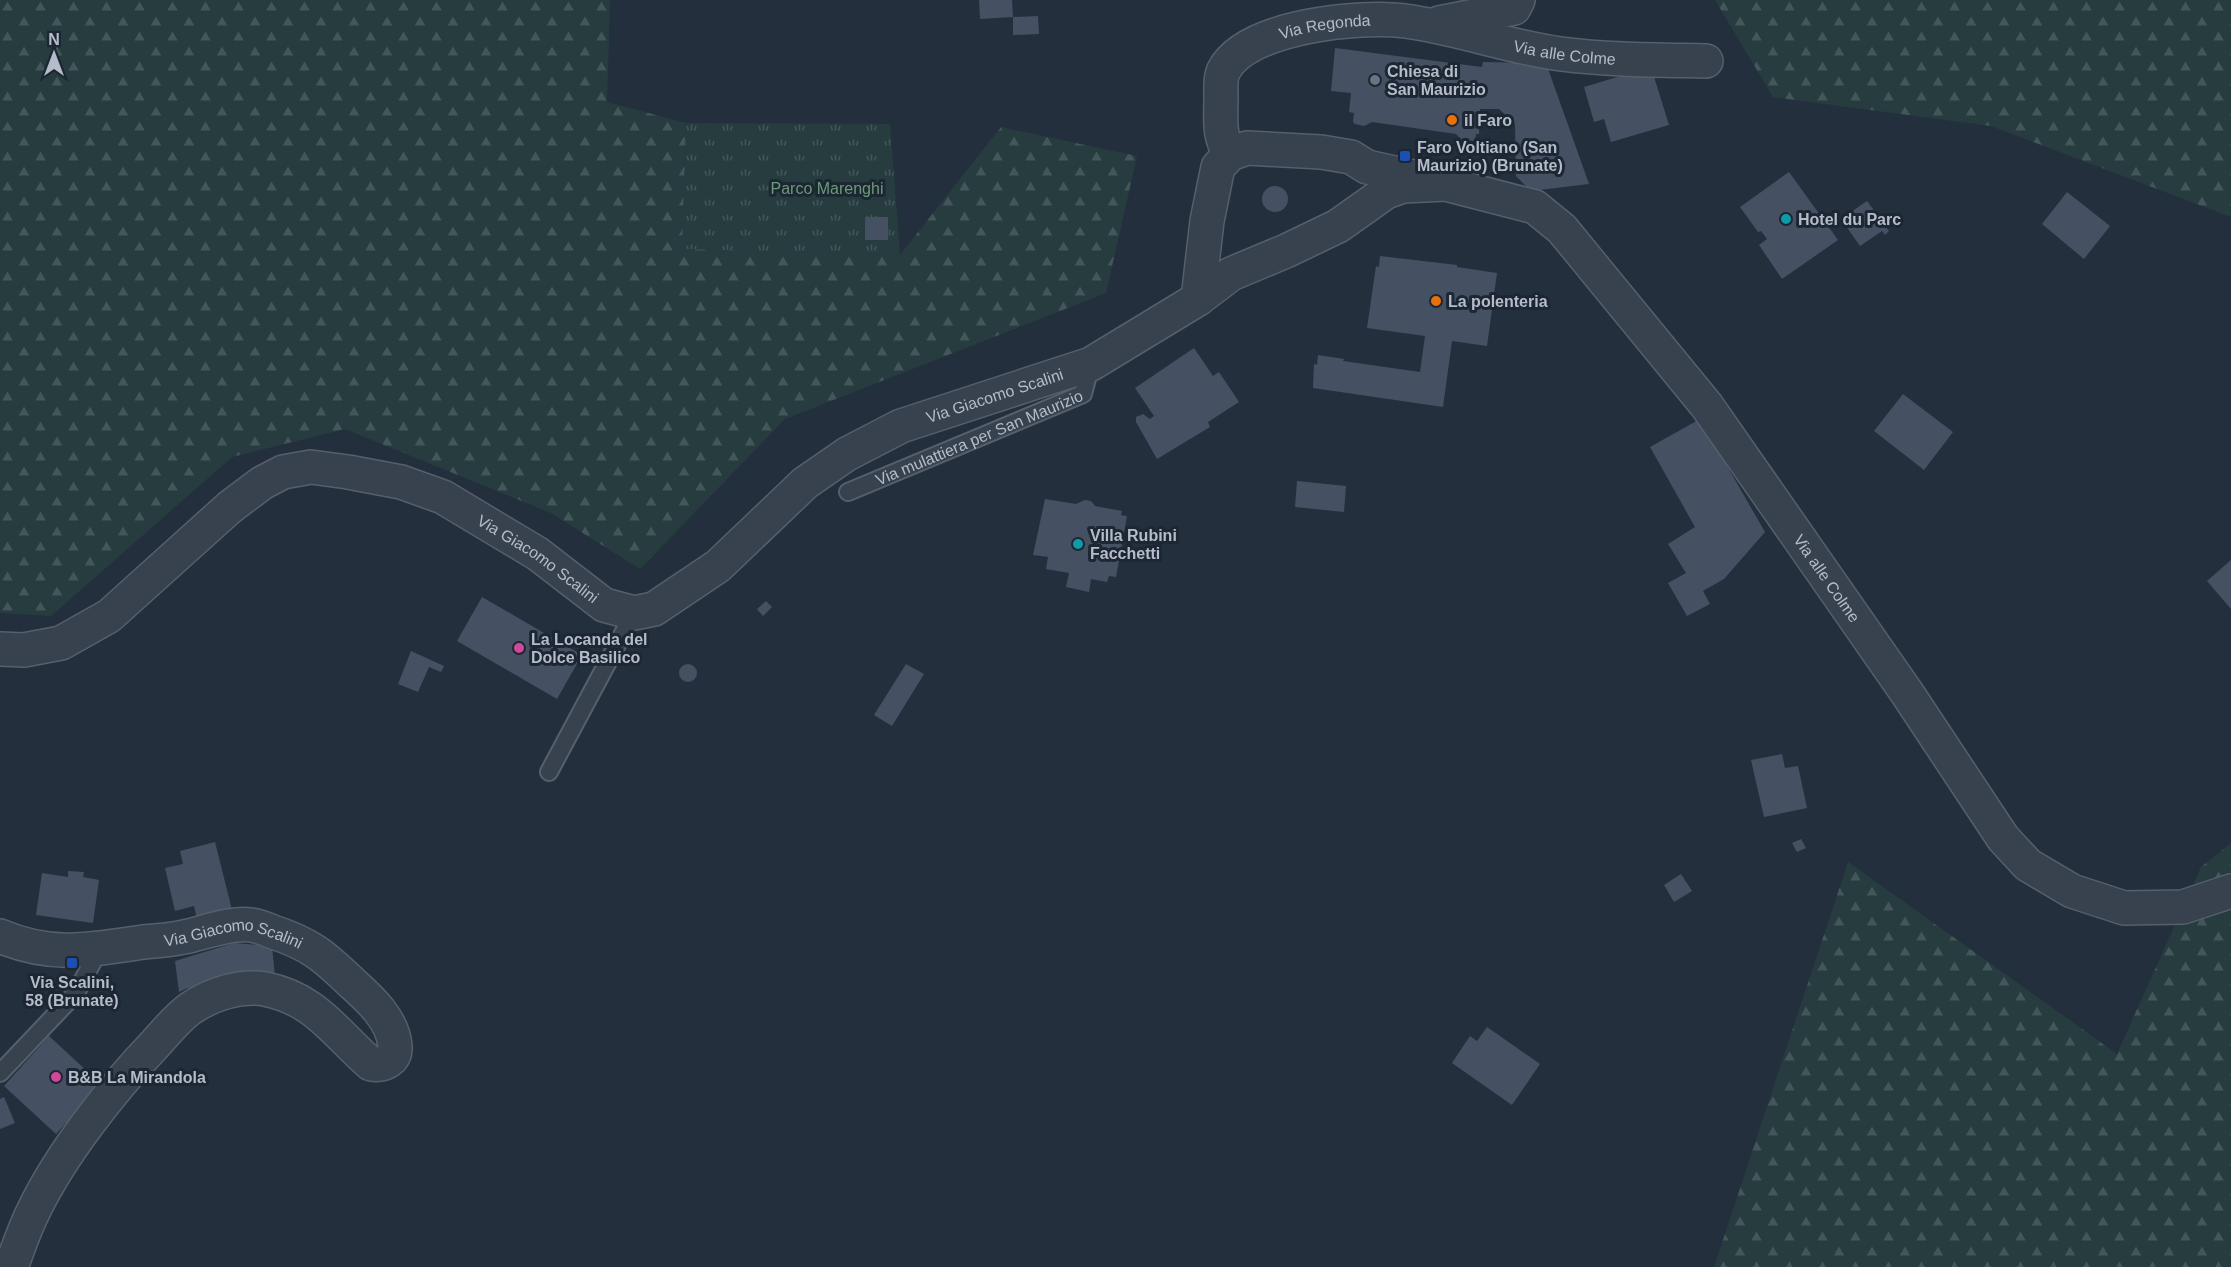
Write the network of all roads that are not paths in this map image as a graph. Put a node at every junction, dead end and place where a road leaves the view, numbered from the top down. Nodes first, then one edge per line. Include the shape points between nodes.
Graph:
1 (1518, 0) edge
2 (1426, 26) junction
3 (1706, 61) dead end
4 (1230, 154) junction
5 (1367, 167) junction
6 (1446, 184) junction
7 (1368, 206) junction
8 (1198, 299) junction
9 (1091, 364) junction
10 (848, 492) dead end
11 (634, 613) junction
12 (0, 649) edge
13 (549, 772) dead end
14 (2231, 891) edge
15 (0, 936) edge
16 (99, 950) junction
17 (0, 1073) edge
18 (11, 1267) edge

1 - 2 street, Via Regonda via 1514,8
2 - 3 street, Via alle Colme via 1559,54
2 - 4 street, Via Regonda via 1382,20 1319,24 1300,27 1245,49 1223,72 1222,141
4 - 5 street, Via alle Colme via 1247,148 1321,152 1351,157
4 - 8 street via 1218,167
5 - 6 street, Via alle Colme
5 - 7 street via 1372,186
6 - 7 street, Via alle Colme via 1404,186 1386,192
6 - 14 street, Via alle Colme via 1535,207 1562,229 1707,406 2003,838 2028,865 2072,891 2124,908 2183,907
7 - 8 street, Via alle Colme via 1338,226 1231,274
8 - 9 street, Via Giacomo Scalini
9 - 10 lane, Via mulattiera per San Maurizio via 1083,394
9 - 11 street, Via Giacomo Scalini via 901,426 847,454 805,483 718,566 654,609
11 - 12 street, Via Giacomo Scalini via 604,605 538,554 442,497 401,482 311,467 284,472 262,483 109,616 61,643 24,650
11 - 13 lane
15 - 16 street, Via Giacomo Scalini via 36,948
16 - 17 lane via 76,993
16 - 18 street, Via Giacomo Scalini via 242,924 299,941 324,956 374,1004 394,1038 395,1053 386,1063 371,1064 318,1013 274,992 249,988 206,999 189,1009 162,1036 84,1129 33,1212

